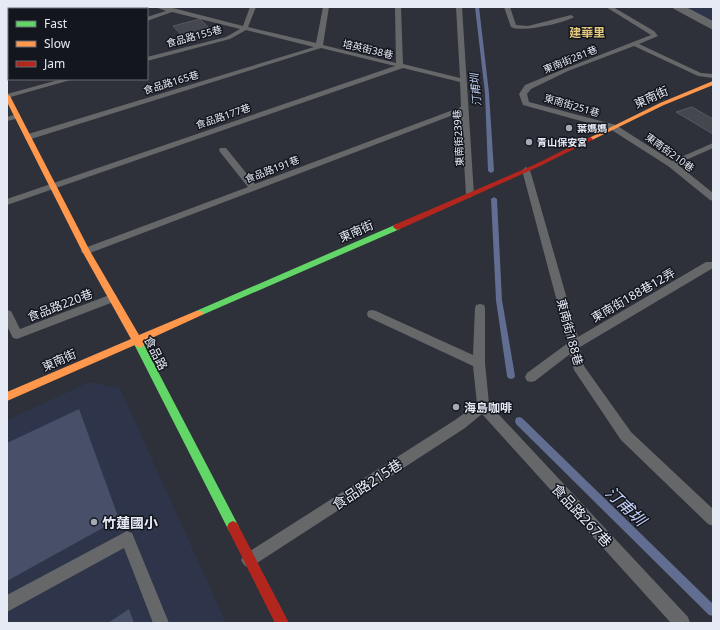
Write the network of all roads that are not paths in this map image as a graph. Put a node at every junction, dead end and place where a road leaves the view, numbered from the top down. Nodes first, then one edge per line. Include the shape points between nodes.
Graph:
1 (158, 7) edge
2 (253, 7) edge
3 (326, 7) edge
4 (398, 7) edge
5 (459, 7) edge
6 (507, 7) edge
7 (609, 7) edge
8 (678, 7) edge
9 (174, 9) edge
10 (570, 17) dead end
11 (148, 19) edge
12 (713, 26) edge
13 (245, 28) junction
14 (636, 45) junction
15 (319, 47) junction
16 (148, 59) edge
17 (400, 67) junction
18 (713, 76) edge
19 (66, 80) edge
20 (464, 81) junction
21 (713, 82) edge
22 (7, 96) edge
23 (526, 103) joint
24 (466, 108) junction
25 (18, 116) junction
26 (7, 119) edge
27 (613, 127) junction
28 (28, 137) junction
29 (713, 145) edge
30 (223, 150) dead end
31 (670, 164) junction
32 (526, 170) junction
33 (53, 185) junction
34 (253, 188) junction
35 (470, 195) junction
36 (713, 198) edge
37 (7, 202) edge
38 (86, 251) junction
39 (712, 265) edge
40 (112, 298) junction
41 (480, 308) dead end
42 (7, 314) edge
43 (372, 314) dead end
44 (136, 339) junction
45 (574, 344) junction
46 (480, 363) junction
47 (531, 377) dead end
48 (7, 397) edge
49 (483, 406) junction
50 (713, 519) edge
51 (249, 560) junction
52 (7, 604) edge
53 (161, 623) edge
54 (282, 623) edge
55 (682, 623) edge

1 - 9 lane, 培英街38巷
2 - 13 lane
3 - 15 lane
4 - 17 lane, 培英街38巷
5 - 20 lane, 東南街239巷
6 - 10 lane via 514,27 528,28
7 - 14 lane, 東南街281巷 via 655,36
8 - 12 street
9 - 11 lane
9 - 13 lane, 培英街38巷
13 - 15 lane, 培英街38巷
13 - 16 lane, 食品路155巷 via 228,38
14 - 18 lane via 700,75
14 - 23 lane, 東南街281巷 via 566,70 528,88 523,94
15 - 17 lane, 培英街38巷
15 - 28 lane, 食品路165巷
17 - 20 lane
17 - 33 lane, 食品路177巷
19 - 22 lane
20 - 24 lane, 東南街239巷
21 - 27 street, 東南街
22 - 25 street, 食品路
23 - 27 lane, 東南街251巷
24 - 34 lane, 食品路191巷
24 - 35 lane, 東南街239巷
25 - 26 lane
25 - 28 street, 食品路
27 - 31 lane, 東南街210巷
27 - 32 street, 東南街
28 - 33 street, 食品路
29 - 31 lane
30 - 34 lane
31 - 36 lane, 東南街210巷
32 - 35 street, 東南街
32 - 45 lane, 東南街188巷
33 - 37 lane, 食品路177巷
33 - 38 street, 食品路
34 - 38 lane, 食品路191巷
35 - 44 street, 東南街
38 - 40 street, 食品路
39 - 45 lane, 東南街188巷12弄
40 - 42 lane, 食品路220巷 via 17,335
40 - 44 street, 食品路
41 - 46 lane
43 - 46 lane
44 - 48 street, 東南街
44 - 51 street, 食品路
45 - 47 lane, 東南街188巷12弄
45 - 50 lane, 東南街188巷 via 578,367 626,436
46 - 49 lane
49 - 51 lane, 食品路215巷 via 460,424
49 - 55 lane, 食品路267巷
51 - 54 street, 食品路
52 - 53 lane via 127,538

